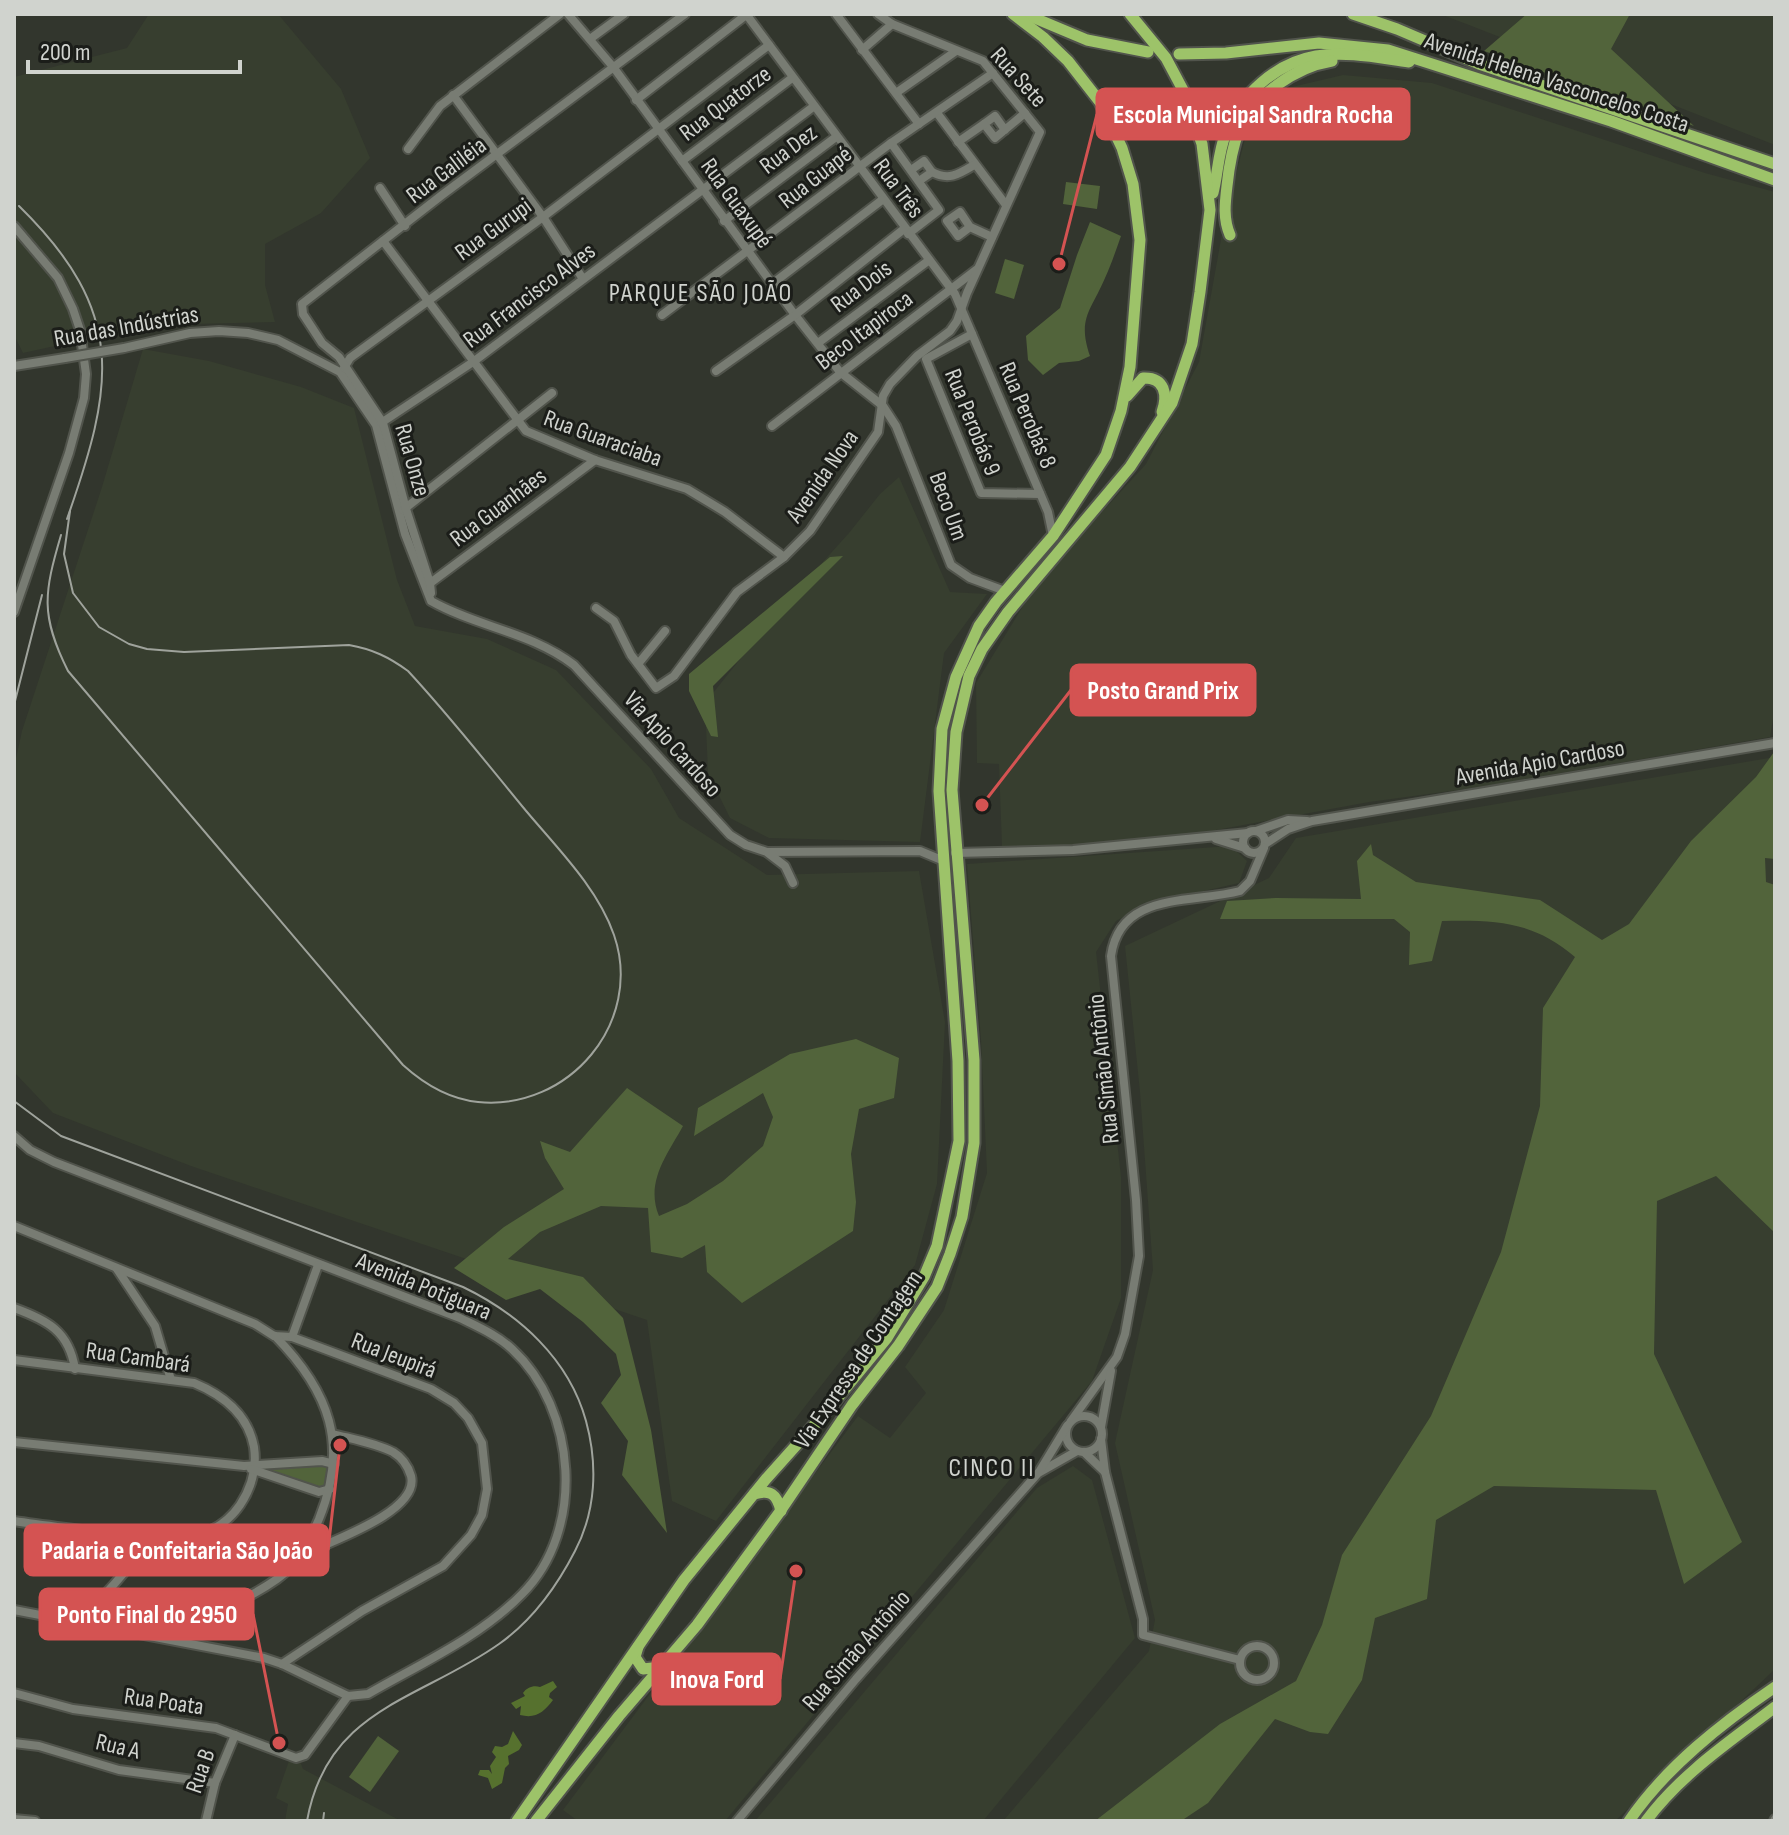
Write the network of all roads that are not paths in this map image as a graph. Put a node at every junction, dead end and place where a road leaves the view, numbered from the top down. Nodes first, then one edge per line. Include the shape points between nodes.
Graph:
1 (560, 14) edge
2 (568, 14) edge
3 (624, 14) edge
4 (685, 14) edge
5 (746, 14) edge
6 (836, 14) edge
7 (878, 14) edge
8 (1013, 14) edge
9 (1025, 14) edge
10 (1130, 14) edge
11 (1353, 14) edge
12 (1378, 14) edge
13 (892, 24) junction
14 (1397, 29) junction
15 (590, 39) junction
16 (769, 45) junction
17 (862, 50) junction
18 (956, 51) junction
19 (1148, 52) dead end
20 (1179, 54) dead end
21 (1365, 56) junction
22 (1441, 66) junction
23 (614, 68) junction
24 (993, 73) junction
25 (792, 78) junction
26 (896, 93) junction
27 (453, 95) junction
28 (636, 100) junction
29 (813, 107) junction
30 (937, 113) junction
31 (1025, 113) junction
32 (919, 124) junction
33 (658, 129) junction
34 (1040, 132) joint
35 (836, 137) junction
36 (958, 142) junction
37 (891, 143) junction
38 (408, 149) dead end
39 (498, 155) junction
40 (682, 161) junction
41 (1775, 164) edge
42 (974, 165) junction
43 (859, 168) junction
44 (911, 170) junction
45 (932, 172) junction
46 (1775, 180) edge
47 (919, 181) junction
48 (380, 188) dead end
49 (703, 191) junction
50 (882, 200) junction
51 (1006, 205) junction
52 (939, 210) junction
53 (1210, 210) junction
54 (543, 217) junction
55 (724, 221) junction
56 (947, 221) junction
57 (14, 226) edge
58 (405, 226) junction
59 (970, 227) junction
60 (906, 231) junction
61 (1230, 235) dead end
62 (992, 237) junction
63 (383, 241) junction
64 (749, 253) junction
65 (928, 261) junction
66 (980, 267) junction
67 (583, 279) junction
68 (772, 284) junction
69 (951, 289) junction
70 (428, 302) junction
71 (961, 311) junction
72 (662, 315) dead end
73 (795, 315) junction
74 (972, 334) junction
75 (818, 343) junction
76 (339, 357) junction
77 (318, 358) junction
78 (350, 358) junction
79 (15, 362) edge
80 (473, 362) junction
81 (342, 370) junction
82 (716, 371) dead end
83 (840, 372) junction
84 (552, 393) dead end
85 (883, 406) junction
86 (1121, 411) junction
87 (519, 421) junction
88 (379, 424) junction
89 (1158, 424) junction
90 (772, 426) dead end
91 (595, 460) junction
92 (1040, 494) junction
93 (402, 510) junction
94 (1053, 536) junction
95 (784, 557) junction
96 (427, 584) junction
97 (1008, 588) junction
98 (596, 608) dead end
99 (14, 612) edge
100 (665, 631) dead end
101 (638, 664) junction
102 (1775, 743) edge
103 (1312, 821) junction
104 (1252, 832) junction
105 (1212, 838) junction
106 (942, 841) junction
107 (1265, 846) junction
108 (1247, 850) junction
109 (920, 851) junction
110 (767, 852) junction
111 (955, 853) junction
112 (944, 861) junction
113 (1257, 863) junction
114 (793, 883) dead end
115 (14, 1136) edge
116 (14, 1226) edge
117 (318, 1265) junction
118 (117, 1268) junction
119 (14, 1308) edge
120 (274, 1336) junction
121 (292, 1337) junction
122 (14, 1360) edge
123 (1112, 1366) junction
124 (75, 1369) junction
125 (171, 1380) junction
126 (1069, 1424) junction
127 (1101, 1427) junction
128 (333, 1434) junction
129 (1101, 1439) junction
130 (14, 1442) edge
131 (1080, 1451) junction
132 (334, 1464) junction
133 (255, 1468) junction
134 (1039, 1472) junction
135 (1105, 1472) junction
136 (330, 1489) junction
137 (754, 1494) junction
138 (781, 1511) junction
139 (14, 1521) edge
140 (149, 1539) junction
141 (302, 1555) junction
142 (14, 1610) edge
143 (77, 1621) junction
144 (161, 1637) junction
145 (639, 1643) junction
146 (1240, 1660) junction
147 (282, 1664) junction
148 (661, 1667) junction
149 (1775, 1687) edge
150 (14, 1693) edge
151 (348, 1696) junction
152 (1775, 1707) edge
153 (235, 1735) junction
154 (14, 1743) edge
155 (215, 1783) junction
156 (14, 1819) edge
157 (35, 1821) edge
158 (206, 1821) edge
159 (517, 1821) edge
160 (536, 1821) edge
161 (737, 1821) edge
162 (1629, 1821) edge
163 (1646, 1821) edge

1 - 27 street
2 - 15 street, Rua Guaxupé
3 - 15 street
4 - 23 street, Rua Galiléia
5 - 16 street, Rua Três
5 - 28 street
6 - 17 street
7 - 13 street, Rua Sete
8 - 86 highway via 1085,81 1110,121 1133,184 1140,240 1130,367
9 - 19 highway via 1087,40
10 - 53 highway via 1158,46 1194,116
11 - 14 highway, Avenida Helena Vasconcelos Costa
12 - 14 highway
13 - 17 street
13 - 18 street, Rua Sete
14 - 41 highway, Avenida Helena Vasconcelos Costa via 1479,64
15 - 23 street, Rua Guaxupé
16 - 25 street, Rua Três
16 - 33 street, Rua Gurupi
17 - 26 street
18 - 24 street, Rua Sete via 976,57
18 - 26 street
20 - 22 highway, Avenida Helena Vasconcelos Costa via 1345,44
21 - 22 highway
21 - 53 highway via 1304,59 1259,85 1225,136
21 - 61 highway via 1296,72 1250,112 1230,158 1225,215
22 - 46 highway, Avenida Helena Vasconcelos Costa
23 - 28 street, Rua Guaxupé
23 - 39 street, Rua Galiléia
24 - 30 street, Rua Guapé
24 - 31 street, Rua Sete
25 - 29 street, Rua Três
25 - 40 street, Rua Quatorze
26 - 32 street
27 - 38 street
27 - 39 street
28 - 33 street, Rua Guaxupé
29 - 35 street, Rua Três
29 - 49 street, Rua Francisco Alves
30 - 32 street, Rua Guapé
30 - 36 street
31 - 34 street, Rua Sete
31 - 36 street via 1005,130 995,116
32 - 37 street, Rua Guapé
33 - 40 street, Rua Guaxupé
33 - 54 street, Rua Gurupi
34 - 51 street, Avenida Nova
35 - 43 street, Rua Três
35 - 55 street, Rua Dez
36 - 42 street
37 - 43 street, Rua Guapé
37 - 44 street
39 - 54 street
39 - 58 street, Rua Galiléia
40 - 49 street, Rua Guaxupé
42 - 45 street via 953,177
42 - 51 street
43 - 50 street, Rua Três
43 - 64 street, Rua Guapé
44 - 45 street via 924,161
44 - 47 street
45 - 47 street
47 - 52 street
48 - 58 street
49 - 55 street, Rua Guaxupé
49 - 67 street, Rua Francisco Alves
50 - 60 street, Rua Três
50 - 68 street
51 - 62 street, Avenida Nova
52 - 56 street
52 - 60 street
53 - 89 highway, Via Expressa de Contagem via 1192,344 1180,385
54 - 67 street
54 - 70 street, Rua Gurupi
55 - 64 street, Rua Guaxupé
56 - 59 street via 958,236
56 - 59 street via 960,212
57 - 99 street via 58,278 80,330 86,374 69,453
58 - 63 street, Rua Galiléia
59 - 62 street
60 - 65 street, Rua Três
60 - 73 street
62 - 66 street, Avenida Nova
63 - 70 street, Rua Guaraciaba
63 - 76 street, Rua Galiléia via 302,304 322,343
64 - 68 street, Rua Guaxupé
64 - 72 street, Rua Guapé
65 - 69 street, Rua Três
65 - 75 street, Rua Dois
66 - 69 street, Beco Itapiroca
66 - 71 street, Avenida Nova
67 - 80 street, Rua Francisco Alves
68 - 73 street, Rua Guaxupé
69 - 71 street, Rua Três
69 - 83 street, Beco Itapiroca
70 - 78 street, Rua Gurupi
70 - 80 street, Rua Guaraciaba
71 - 74 street, Rua Perobás 8
71 - 85 street, Avenida Nova via 950,331 890,384
73 - 75 street, Rua Guaxupé
73 - 82 street
74 - 92 street, Rua Perobás 8
74 - 92 street, Rua Perobás 9 via 926,359 981,493
75 - 83 street, Rua Guaxupé
76 - 77 street
76 - 78 street
76 - 81 street
77 - 79 street, Rua das Indústrias, bridge via 278,340 219,331
77 - 81 street, Rua das Indústrias
78 - 81 street, Rua Gurupi
80 - 87 street, Rua Guaraciaba
80 - 88 street, Rua Francisco Alves
81 - 88 street, Rua das Indústrias
83 - 85 street, Rua Guaxupé
83 - 90 street, Beco Itapiroca
84 - 87 street
85 - 95 street, Avenida Nova via 878,432 810,531
85 - 97 street, Beco Um via 896,426 951,565 970,578
86 - 89 highway via 1132,388 1143,378 1153,378 1165,392
86 - 94 highway, Via Expressa de Contagem via 1106,455
87 - 91 street, Rua Guaraciaba via 536,437
87 - 93 street
88 - 93 street, Rua das Indústrias
89 - 111 highway, Via Expressa de Contagem via 1130,467 1008,612 969,676 956,732
91 - 95 street, Rua Guaraciaba via 687,489
91 - 96 street, Rua Guanhães
92 - 94 street, Rua Perobás 8
93 - 96 street, Rua das Indústrias
94 - 97 highway, Via Expressa de Contagem
95 - 101 street, Avenida Nova via 737,592 674,676 656,688
96 - 110 street, Via Apio Cardoso via 431,601 556,651 574,665 730,835
97 - 106 highway, Via Expressa de Contagem via 969,645 942,729
98 - 101 street via 614,621
100 - 101 street
102 - 103 street, Avenida Apio Cardoso
103 - 104 street, Avenida Apio Cardoso via 1288,820
103 - 107 street, Avenida Apio Cardoso via 1288,829
104 - 105 street, Avenida Apio Cardoso
104 - 107 street via 1264,835
104 - 108 street via 1243,840
105 - 108 street, Avenida Apio Cardoso
105 - 111 street, Avenida Apio Cardoso
106 - 109 street, Via Apio Cardoso
106 - 112 highway, Via Expressa de Contagem
107 - 108 street via 1257,853
107 - 113 street, Rua Simão Antônio
108 - 113 street
109 - 110 street, Via Apio Cardoso
109 - 112 street, Via Apio Cardoso
110 - 114 street via 785,866
111 - 138 highway, Via Expressa de Contagem via 974,1060 974,1143 962,1217 937,1287
112 - 137 highway, Via Expressa de Contagem via 959,1141 937,1246 887,1338
113 - 123 street, Rua Simão Antônio via 1240,891 1142,909 1126,919 1113,939 1139,1256 1125,1334
115 - 117 street, Avenida Potiguara via 54,1162
116 - 118 street, Rua Jeupirá
117 - 121 street
117 - 151 street, Avenida Potiguara via 460,1318 513,1349 547,1395 559,1424 565,1470 556,1538 523,1594 483,1627 368,1694
118 - 120 street, Rua Jeupirá
118 - 125 street via 155,1326
119 - 124 street via 47,1322 64,1337
120 - 121 street, Rua Jeupirá
120 - 128 street via 306,1373
121 - 147 street, Rua Jeupirá via 431,1389 454,1403 482,1443 487,1489 471,1535 443,1566
122 - 124 street, Rua Cambará
123 - 126 street, Rua Simão Antônio
123 - 127 street, Rua Simão Antônio
124 - 125 street, Rua Cambará
125 - 133 street, Rua Cambará via 215,1391 230,1404 250,1432
126 - 127 street via 1087,1416
126 - 131 street via 1066,1438
126 - 134 street, Rua Simão Antônio
127 - 129 street
128 - 132 street
128 - 141 street via 392,1452 404,1461 413,1484 395,1510
129 - 131 street via 1095,1449
129 - 135 street
130 - 133 street
131 - 134 street, Rua Simão Antônio
131 - 135 street
132 - 133 street
132 - 136 street
133 - 136 street via 319,1492
133 - 140 street via 243,1500 218,1526 184,1539
134 - 161 street, Rua Simão Antônio
135 - 146 street via 1143,1635
136 - 141 street
137 - 138 highway via 772,1493
137 - 145 highway, Via Expressa de Contagem
138 - 148 highway, Via Expressa de Contagem
139 - 140 street
140 - 143 street via 105,1596
141 - 144 street via 250,1596
142 - 143 street
143 - 144 street
144 - 147 street
145 - 148 highway via 638,1664 649,1671
145 - 159 highway, Via Expressa de Contagem
146 - 146 street via 1246,1675 1256,1680 1266,1677 1274,1663 1270,1653 1255,1646
147 - 151 street
148 - 160 highway, Via Expressa de Contagem
149 - 162 highway via 1683,1760
150 - 153 street, Rua Poata via 73,1709
151 - 153 street, Rua Poata via 305,1755 296,1758
152 - 163 highway via 1703,1761
153 - 155 street, Rua B
154 - 155 street, Rua A via 119,1770
155 - 158 street, Rua B
156 - 157 street

